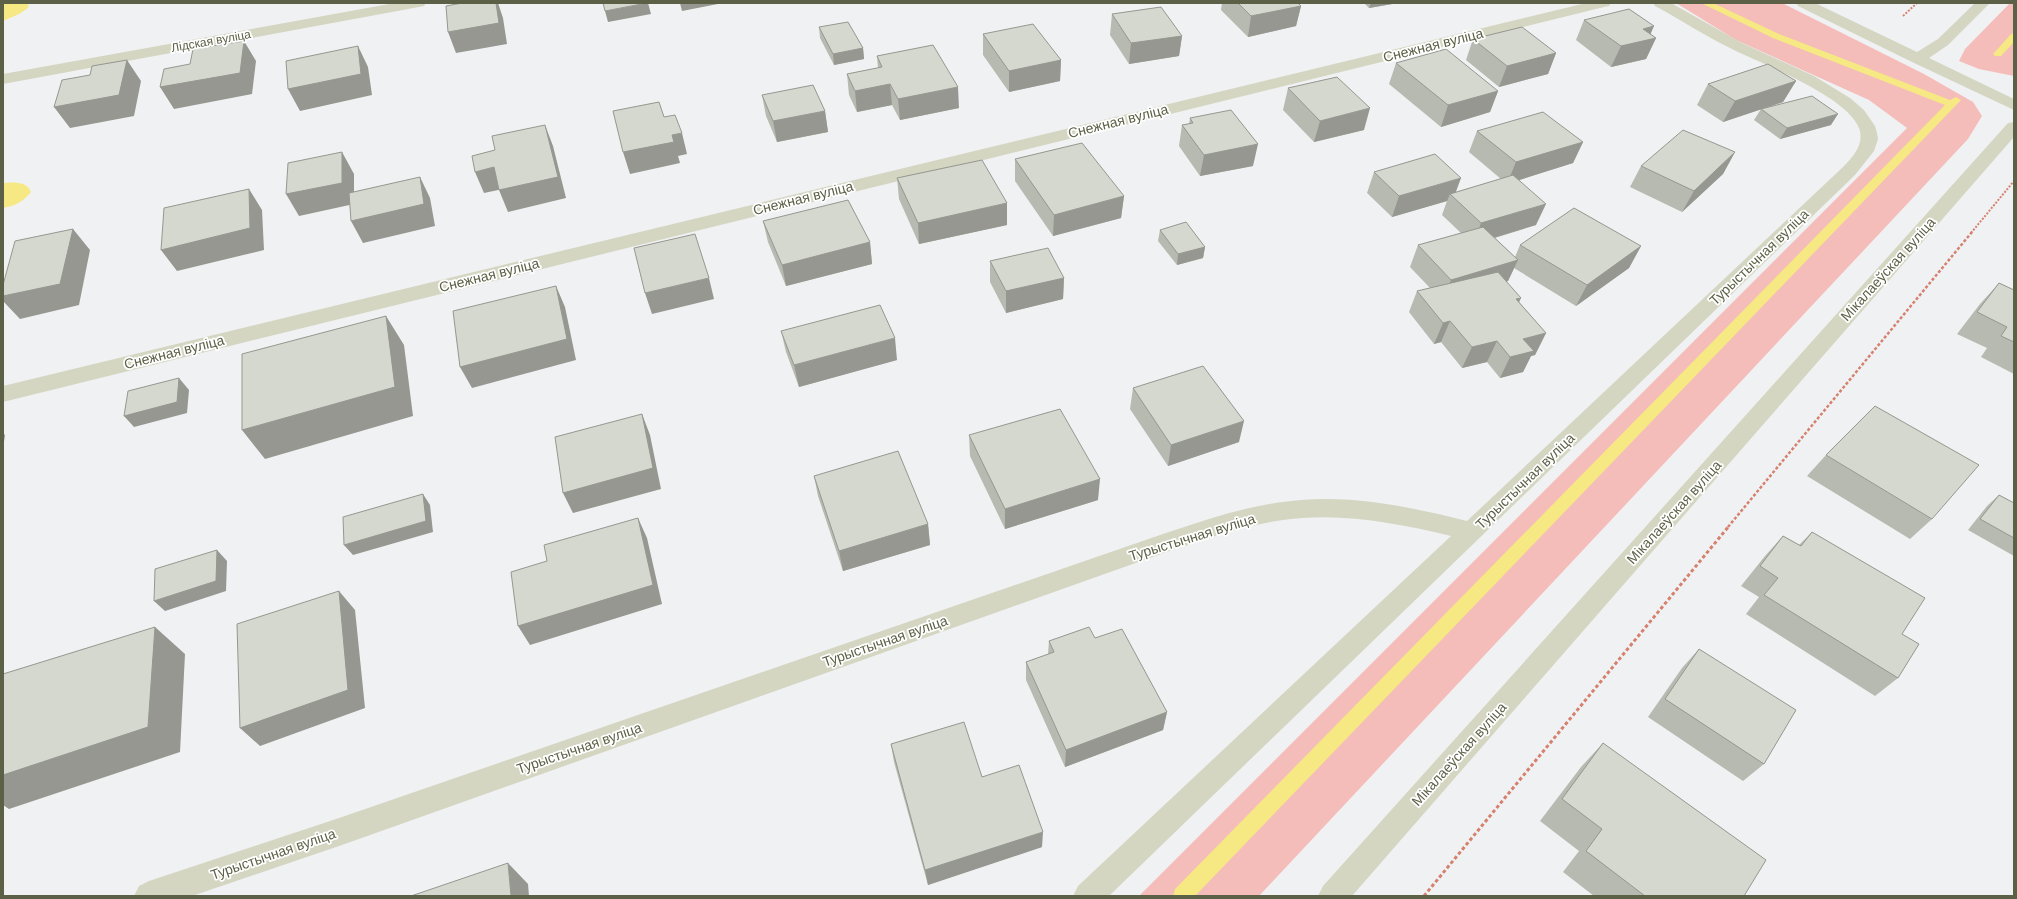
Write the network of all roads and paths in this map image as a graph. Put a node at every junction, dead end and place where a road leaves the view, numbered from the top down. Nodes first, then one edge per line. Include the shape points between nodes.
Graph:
1 (419, 3) edge
2 (1604, 3) edge
3 (1660, 3) edge
4 (1803, 3) edge
5 (1917, 3) edge
6 (1982, 3) edge
7 (1899, 20) dead end
8 (1918, 59) junction
9 (3, 79) edge
10 (2014, 105) edge
11 (2014, 127) edge
12 (2014, 181) edge
13 (3, 394) edge
14 (1471, 532) junction
15 (149, 896) edge
16 (1088, 896) edge
17 (1333, 896) edge
18 (1424, 896) edge

1 - 9 street, Лідская вуліца
2 - 13 street, Снежная вуліца
3 - 14 street, Турыстычная вуліца via 1736,45 1827,90 1858,114 1867,127 1869,138 1866,150 1849,171
4 - 8 street
5 - 7 path
6 - 8 street via 1942,42
8 - 10 street
11 - 17 street, Мікалаеўская вуліца
12 - 18 path
14 - 15 street, Турыстычная вуліца via 1416,518 1363,510 1300,509 1239,520 1171,541
14 - 16 street

